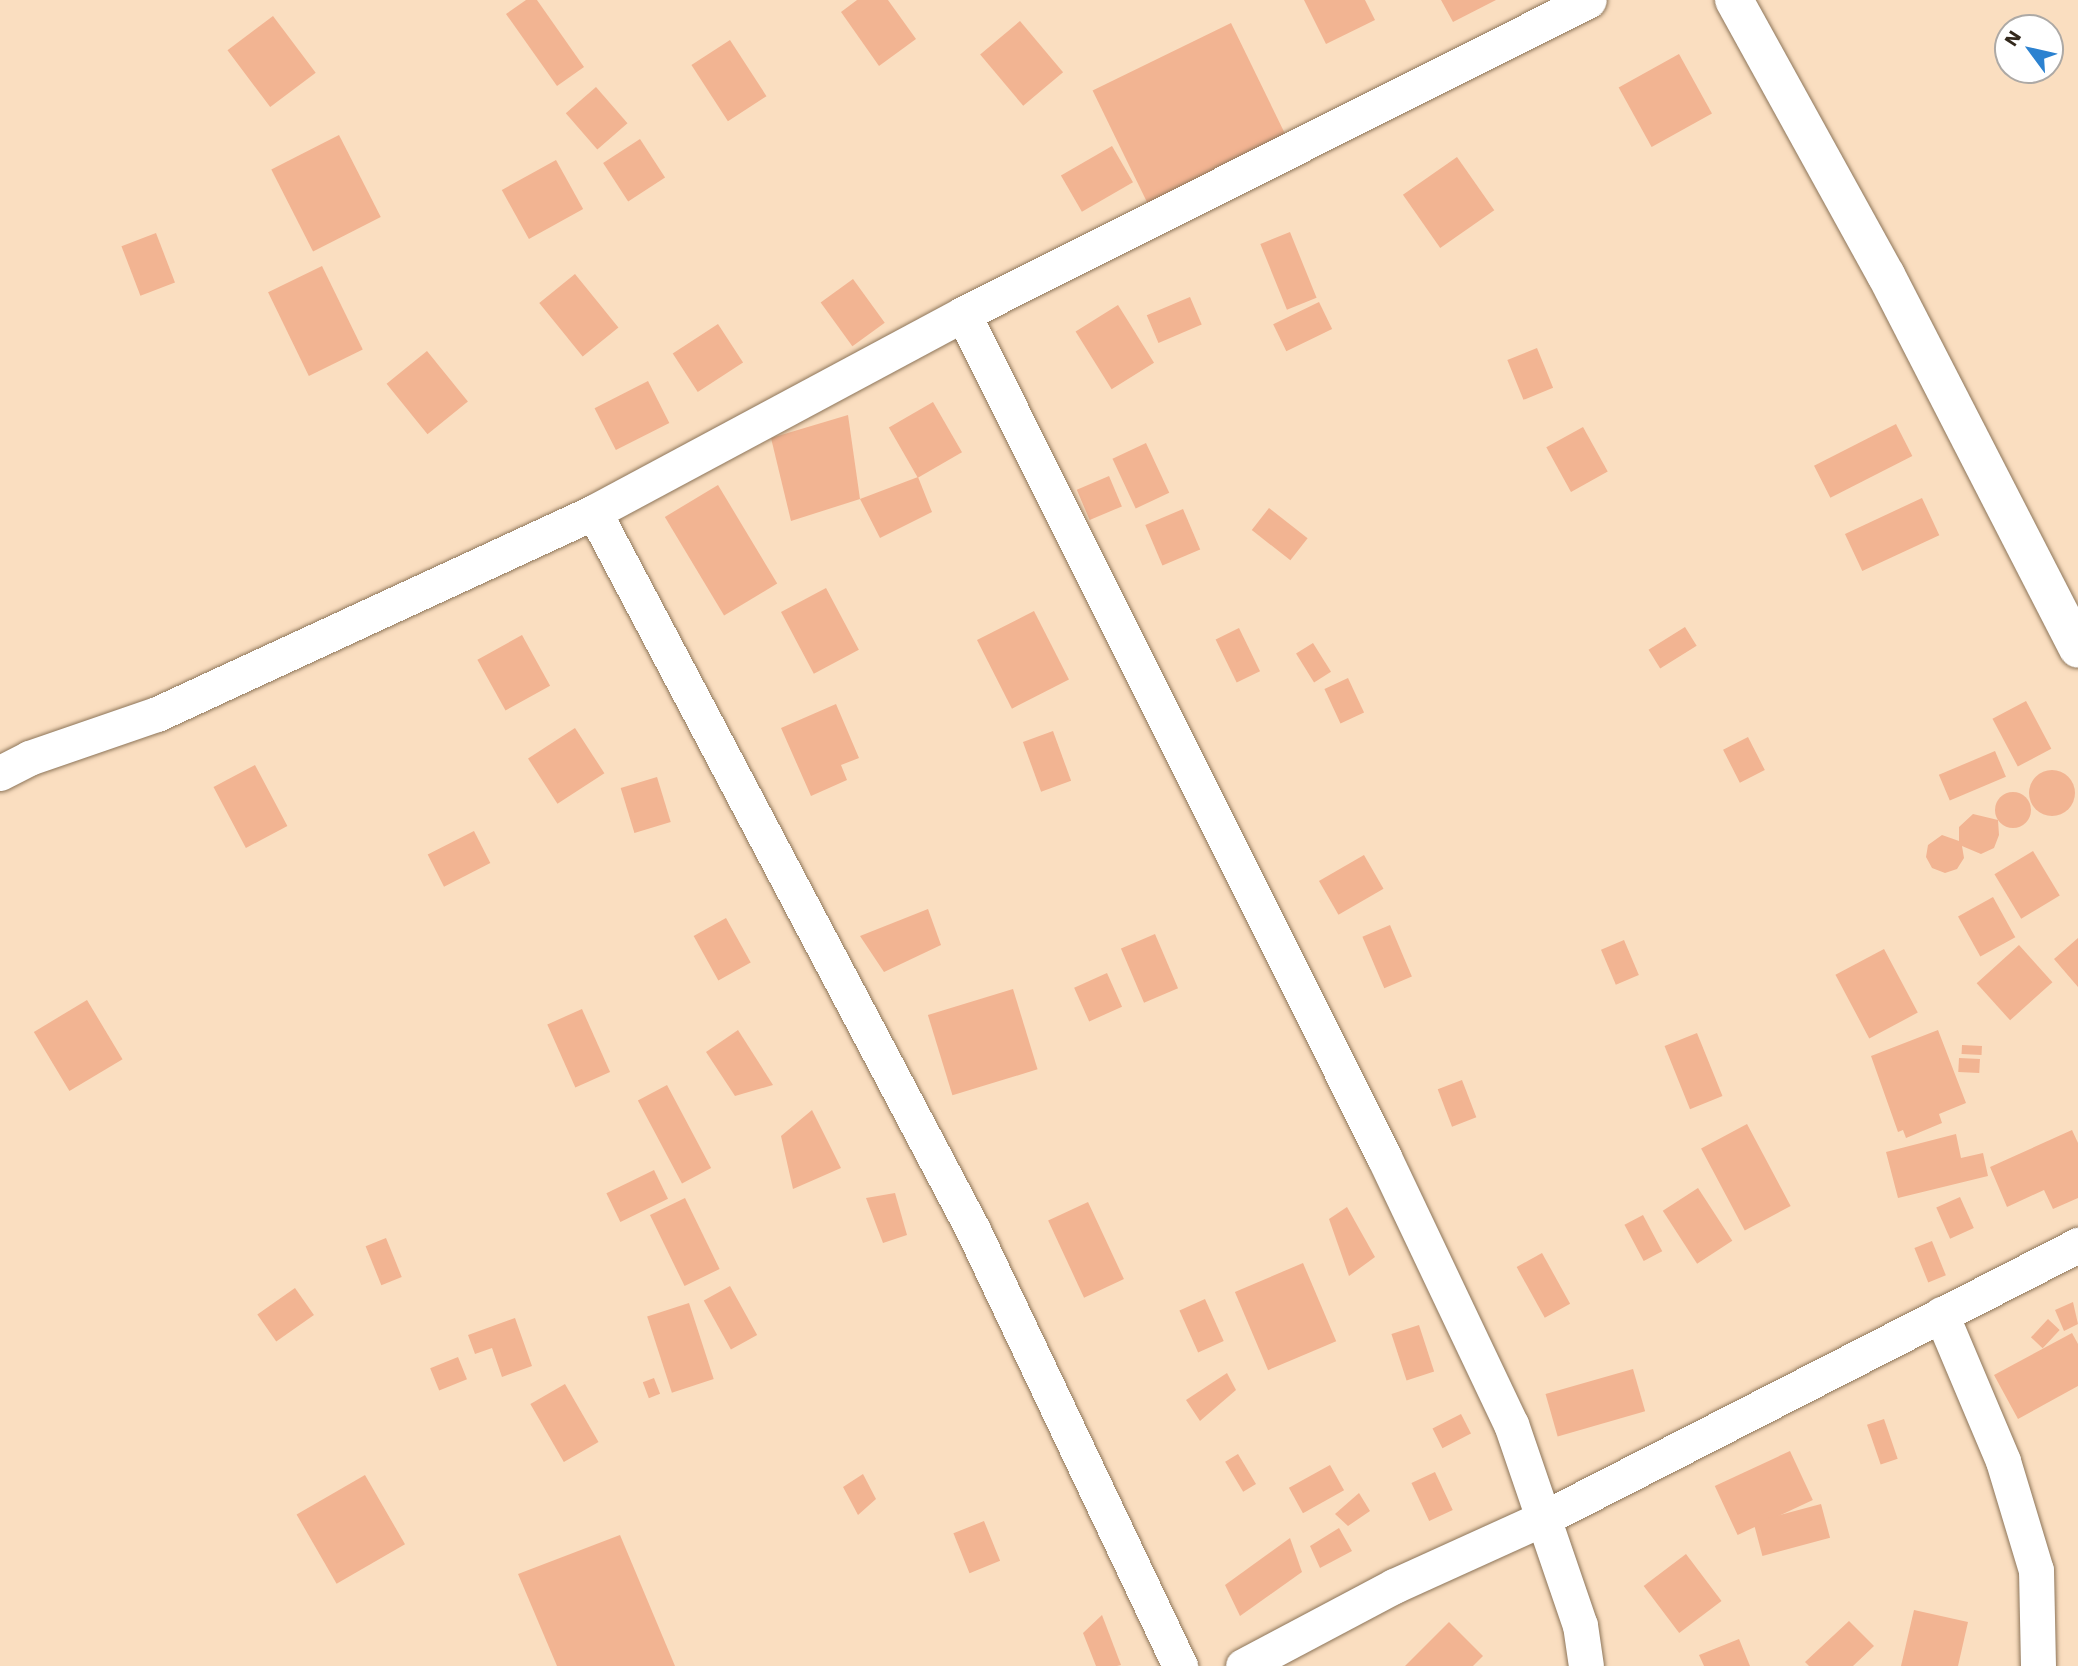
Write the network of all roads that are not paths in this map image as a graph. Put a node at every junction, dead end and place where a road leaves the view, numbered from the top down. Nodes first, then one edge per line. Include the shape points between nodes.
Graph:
1 (1589, 0) edge
2 (1734, 0) edge
3 (962, 314) junction
4 (594, 512) junction
5 (2078, 648) edge
6 (0, 773) edge
7 (2078, 1245) edge
8 (1941, 1314) junction
9 (1546, 1517) junction
10 (1180, 1666) edge
11 (1242, 1666) edge
12 (1586, 1666) edge
13 (2038, 1666) edge

1 - 3 street
2 - 5 main road via 1886,275
3 - 4 street
3 - 9 street via 1384,1157 1511,1424
4 - 6 street via 157,713 29,758
4 - 10 street via 973,1230
7 - 8 street
8 - 9 street
8 - 13 street via 2003,1461 2036,1570
9 - 11 street via 1394,1586
9 - 12 street via 1580,1625

